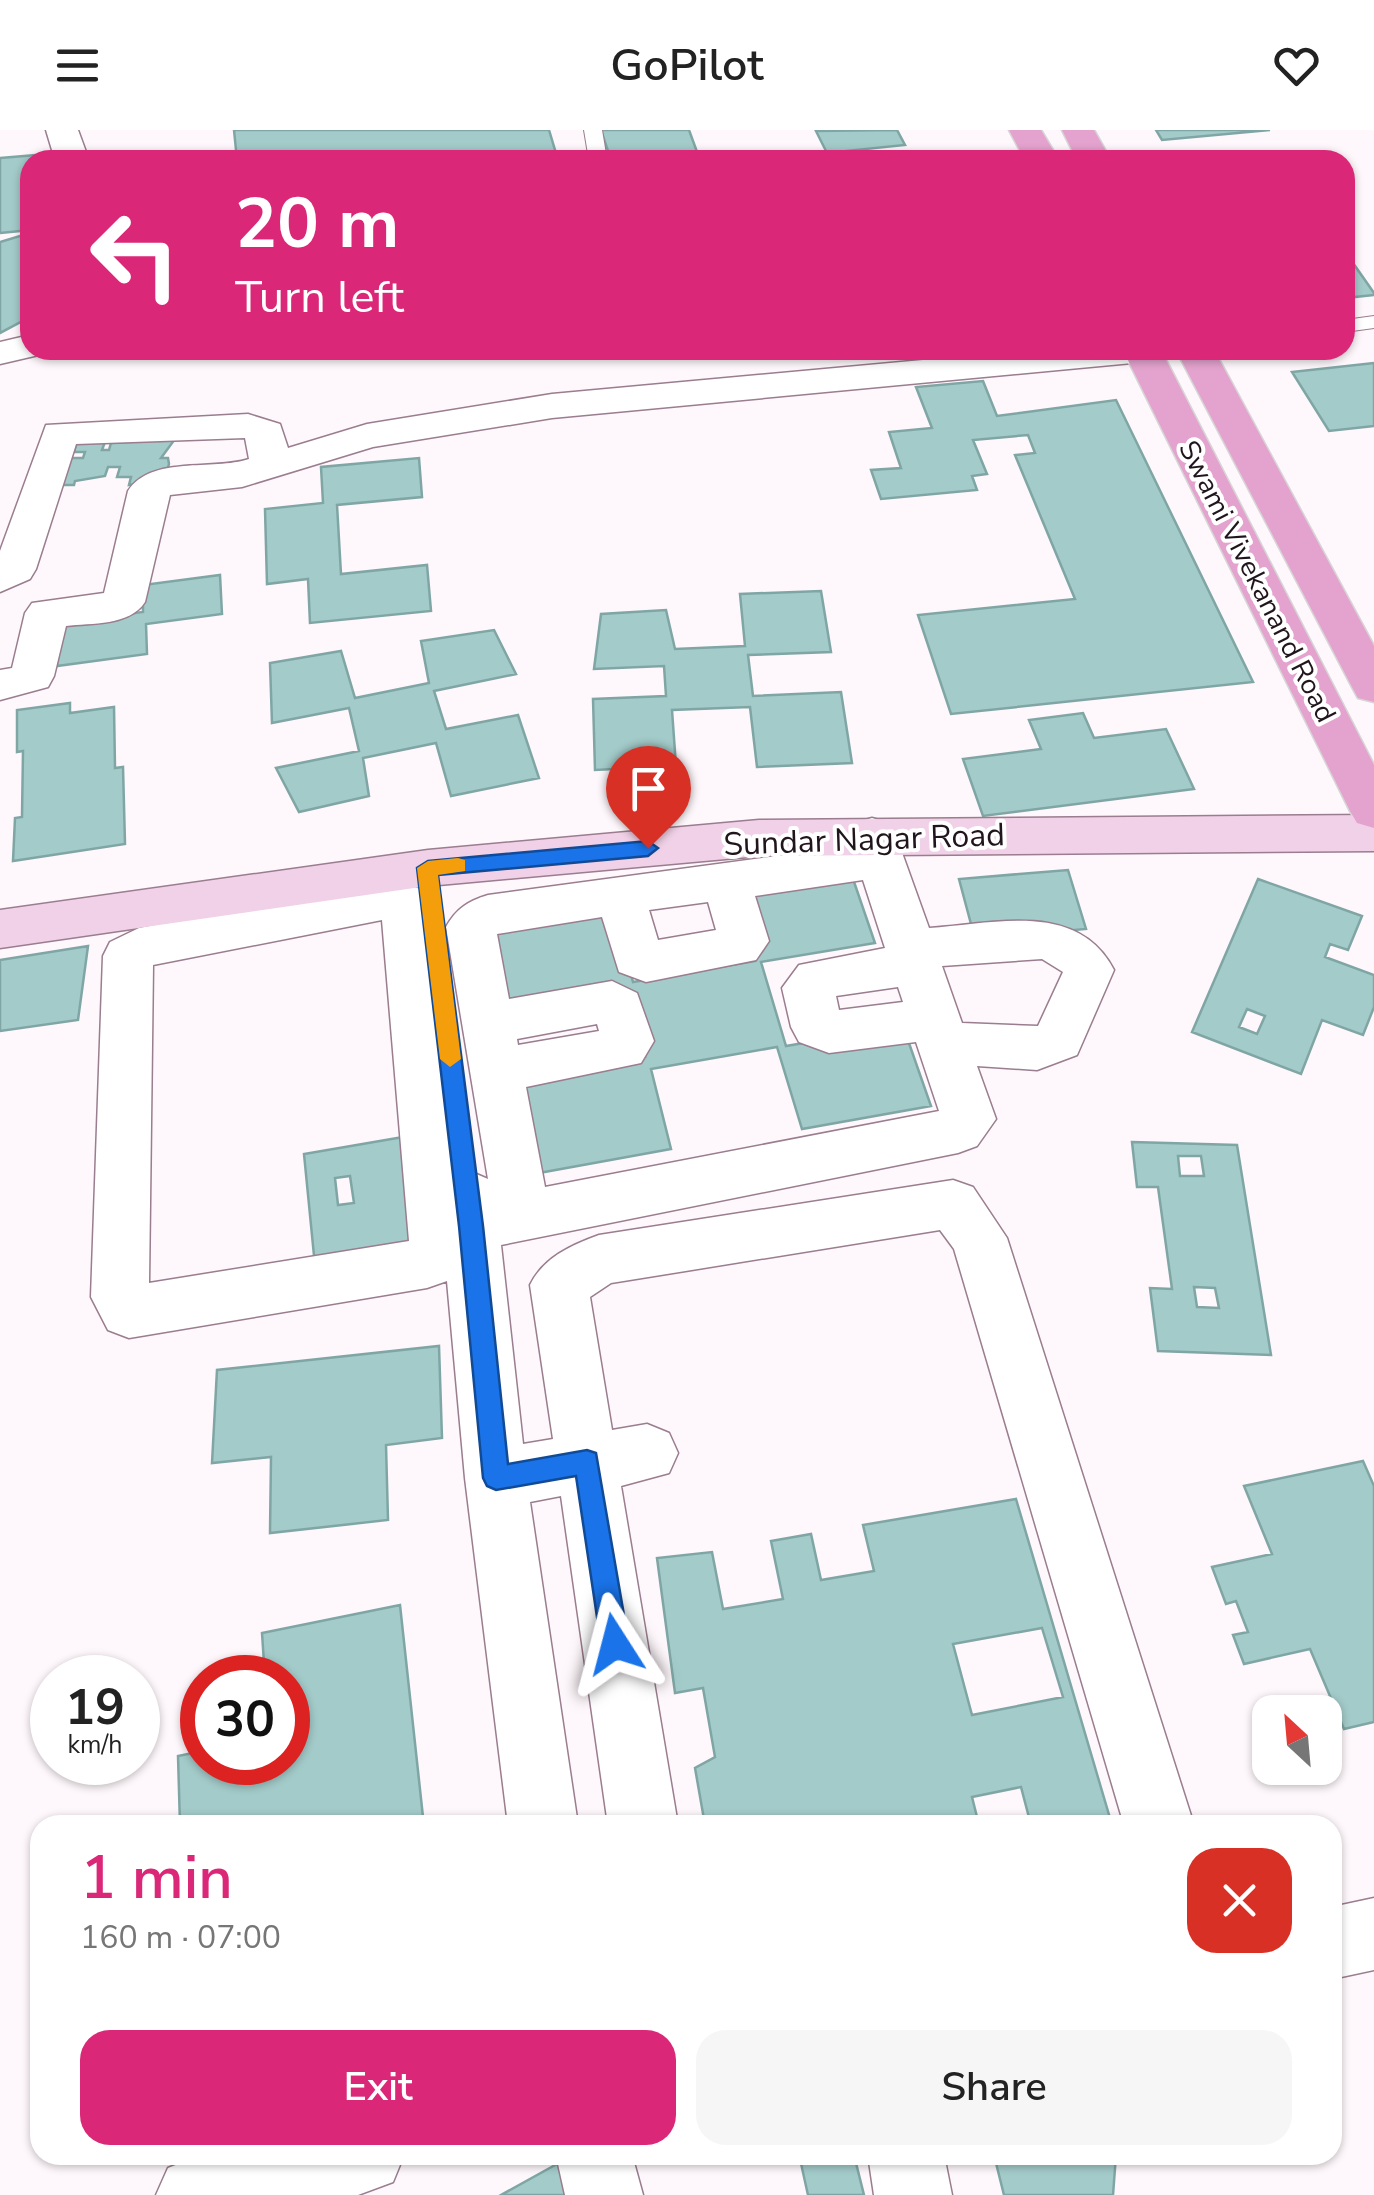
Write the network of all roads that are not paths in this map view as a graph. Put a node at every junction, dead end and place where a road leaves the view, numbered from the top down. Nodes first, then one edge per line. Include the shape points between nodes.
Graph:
1 (1037, 360) edge
2 (1147, 360) edge
3 (1199, 360) edge
4 (270, 464) junction
5 (0, 578) edge
6 (0, 685) edge
7 (1374, 687) edge
8 (1374, 811) edge
9 (1374, 833) edge
10 (875, 848) junction
11 (428, 868) junction
12 (726, 881) junction
13 (621, 896) junction
14 (0, 928) edge
15 (171, 934) junction
16 (912, 956) junction
17 (938, 1031) junction
18 (465, 1208) junction
19 (647, 1454) dead end
20 (587, 1462) junction
21 (496, 1478) junction
22 (543, 1815) edge
23 (641, 1815) edge
24 (1157, 1815) edge
25 (1374, 1934) edge
26 (1342, 1941) edge
27 (596, 2165) edge
28 (908, 2165) edge
29 (334, 2172) edge
30 (195, 2195) edge
31 (604, 2195) edge
32 (913, 2195) edge

1 - 4 street via 552,406 367,436
2 - 8 main road, Swami Vivekanand Road
3 - 7 main road, Swami Vivekanand Road
4 - 5 street via 266,432 248,426 60,433 15,569
4 - 6 street via 152,486 124,602 47,613 32,676
9 - 10 street, Sundar Nagar Road
10 - 11 street, Sundar Nagar Road via 759,838
10 - 12 street
10 - 16 street
11 - 15 street, Sundar Nagar Road
11 - 18 street
12 - 13 street
12 - 13 street via 744,941 646,962 637,958
13 - 18 street via 488,914 471,927 492,1048
14 - 15 street, Sundar Nagar Road
15 - 18 street via 396,898 404,904
15 - 18 street via 128,956 120,1297 129,1312 426,1264 439,1258
16 - 17 street
16 - 17 street via 818,979 808,988 818,1027
16 - 17 street via 1042,940 1081,955 1089,970 1058,1040 1038,1050
17 - 18 street via 969,1119 958,1130
18 - 21 street
19 - 20 street
20 - 21 street
20 - 23 street
20 - 24 street via 560,1285 600,1260 953,1204 979,1238
21 - 22 street
25 - 26 street
27 - 31 street
28 - 32 street
29 - 30 street

